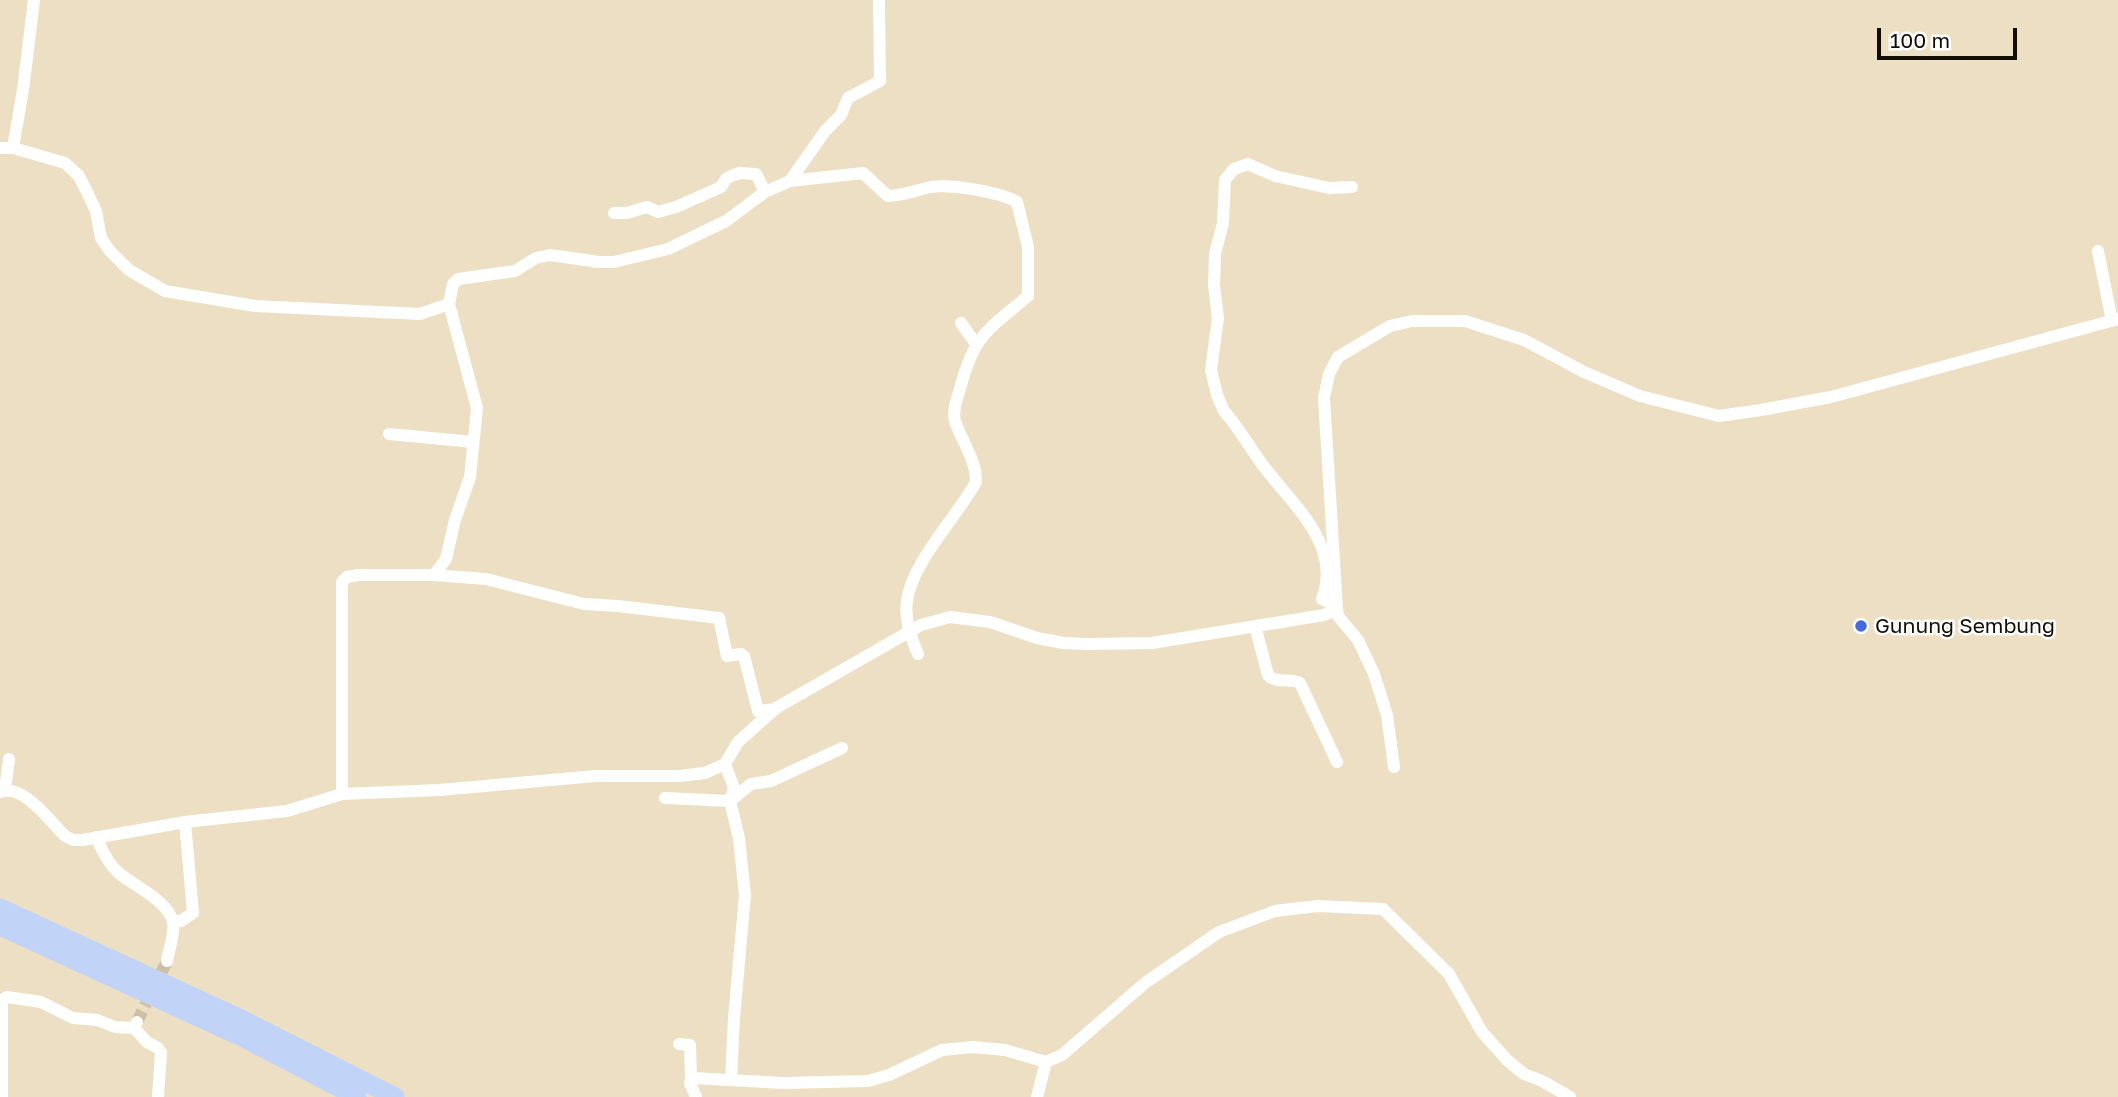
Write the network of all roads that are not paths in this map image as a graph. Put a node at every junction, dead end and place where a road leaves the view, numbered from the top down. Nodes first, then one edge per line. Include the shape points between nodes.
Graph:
1 (34, 0) edge
2 (879, 0) edge
3 (6, 148) edge
4 (790, 181) junction
5 (1352, 187) dead end
6 (765, 192) junction
7 (614, 213) dead end
8 (2098, 251) dead end
9 (449, 304) junction
10 (2115, 320) edge
11 (961, 323) dead end
12 (976, 344) junction
13 (389, 435) dead end
14 (473, 442) junction
15 (434, 575) junction
16 (1337, 609) junction
17 (1255, 626) junction
18 (909, 632) junction
19 (918, 654) dead end
20 (776, 708) junction
21 (842, 748) dead end
22 (9, 759) dead end
23 (1337, 762) dead end
24 (725, 764) junction
25 (1394, 767) dead end
26 (3, 791) edge
27 (342, 794) junction
28 (665, 798) dead end
29 (730, 801) junction
30 (184, 822) junction
31 (96, 837) junction
32 (0, 908) edge
33 (173, 921) junction
34 (0, 926) edge
35 (167, 961) tunnel mouth
36 (679, 1044) dead end
37 (1046, 1062) junction
38 (691, 1080) junction
39 (732, 1080) junction
40 (2, 1097) edge
41 (158, 1097) edge
42 (357, 1097) edge
43 (395, 1097) edge
44 (696, 1097) edge
45 (1037, 1097) edge
46 (1570, 1097) edge

1 - 3 street via 23,90
2 - 4 street via 880,81 848,98 841,115
3 - 9 street via 65,163 79,176 109,250 129,270 165,291 255,306 420,314
4 - 6 street
4 - 12 street via 863,173 888,197 954,187 1017,202 1028,247 1028,296 1003,314
5 - 16 street via 1329,188 1275,176 1248,164 1234,169 1223,186 1223,223 1214,271 1218,318 1211,370 1217,395 1224,411 1316,534 1328,569 1322,599
6 - 7 street via 756,174 740,173 676,207 657,212 647,206
6 - 9 street via 726,222 668,249 614,261 550,255 536,258 515,271 463,277 453,284
8 - 10 street
9 - 14 street via 477,408
10 - 16 street via 1830,397 1719,415 1640,396 1524,340 1465,321 1412,321 1391,326 1338,357 1324,398
11 - 12 street
12 - 18 street via 954,410 976,482 912,580 906,603
13 - 14 street
14 - 15 street via 470,477 452,542
15 - 20 street via 486,579 584,604 719,618 727,656 744,656 758,711
15 - 27 street via 359,575 342,582
16 - 17 street
16 - 25 street via 1374,674 1387,715
17 - 18 street via 1152,643 1063,643 990,622 950,617
17 - 23 street via 1268,675 1273,680 1300,683
18 - 19 street
18 - 20 street
20 - 24 street via 738,742
21 - 29 street via 771,781 751,784
22 - 26 street
24 - 27 street via 705,773 680,776 595,776
24 - 29 street via 734,788
26 - 31 street via 24,795 73,840
27 - 30 street via 287,811
28 - 29 street
29 - 39 street via 745,895
30 - 31 street
30 - 33 street via 193,913
31 - 33 street via 120,874 152,896
32 - 43 highway via 243,1020
33 - 35 street
34 - 42 highway via 242,1037
36 - 38 street via 690,1045
37 - 39 street via 1005,1050 973,1047 942,1050 868,1081
37 - 45 street
37 - 46 street via 1062,1055 1145,983 1219,932 1275,911 1318,906 1382,909 1449,974 1482,1032 1507,1060
38 - 39 street
38 - 44 street
40 - 41 street via 1,1021 6,997 41,1002 73,1018 115,1027 135,1025 161,1052

